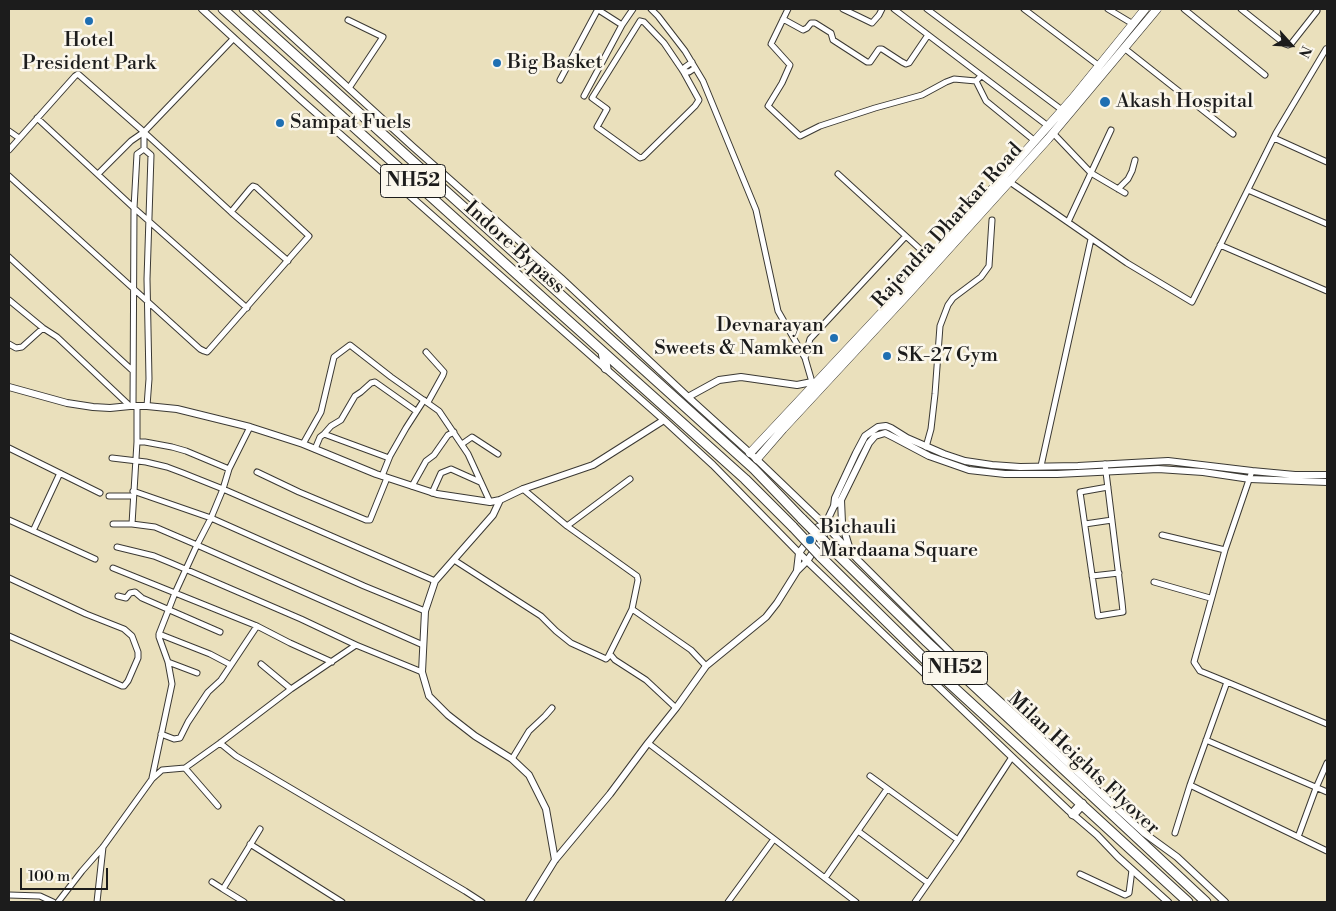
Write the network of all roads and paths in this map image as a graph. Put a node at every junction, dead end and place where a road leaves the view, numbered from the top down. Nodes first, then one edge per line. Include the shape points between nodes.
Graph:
1 (202, 9) edge
2 (223, 9) edge
3 (244, 9) edge
4 (262, 9) edge
5 (598, 9) edge
6 (633, 9) edge
7 (651, 9) edge
8 (788, 9) edge
9 (842, 9) edge
10 (882, 9) edge
11 (894, 9) edge
12 (928, 9) edge
13 (1025, 9) edge
14 (1108, 9) edge
15 (1145, 9) edge
16 (1157, 9) edge
17 (1184, 9) edge
18 (1241, 9) edge
19 (1317, 11) dead end
20 (783, 19) junction
21 (348, 20) dead end
22 (1133, 24) junction
23 (622, 25) junction
24 (928, 35) junction
25 (234, 38) junction
26 (676, 39) junction
27 (668, 47) junction
28 (1124, 48) junction
29 (1327, 49) edge
30 (692, 62) junction
31 (1098, 66) junction
32 (695, 68) junction
33 (683, 72) junction
34 (1265, 75) dead end
35 (981, 76) junction
36 (560, 80) dead end
37 (976, 81) junction
38 (349, 88) junction
39 (584, 96) dead end
40 (1075, 101) junction
41 (1062, 110) junction
42 (37, 118) junction
43 (1050, 130) junction
44 (1112, 130) dead end
45 (9, 131) edge
46 (144, 132) junction
47 (1233, 134) dead end
48 (19, 138) junction
49 (1274, 138) junction
50 (1035, 141) junction
51 (9, 150) edge
52 (144, 150) junction
53 (1135, 160) dead end
54 (1327, 161) edge
55 (1091, 173) junction
56 (98, 174) junction
57 (838, 174) dead end
58 (9, 176) edge
59 (1006, 179) junction
60 (1118, 188) junction
61 (1248, 190) junction
62 (1125, 193) dead end
63 (134, 208) junction
64 (231, 212) junction
65 (992, 220) dead end
66 (150, 221) junction
67 (1068, 222) junction
68 (1327, 224) edge
69 (905, 237) junction
70 (1091, 238) junction
71 (1220, 246) junction
72 (9, 257) edge
73 (288, 261) junction
74 (933, 261) junction
75 (135, 290) junction
76 (1327, 291) edge
77 (9, 300) edge
78 (147, 300) junction
79 (247, 308) junction
80 (591, 322) joint
81 (43, 328) junction
82 (624, 337) junction
83 (9, 344) edge
84 (616, 345) junction
85 (426, 352) dead end
86 (603, 352) junction
87 (805, 358) junction
88 (606, 368) junction
89 (133, 370) junction
90 (818, 383) junction
91 (9, 387) edge
92 (688, 397) junction
93 (426, 401) junction
94 (133, 406) junction
95 (147, 406) junction
96 (416, 411) junction
97 (664, 420) junction
98 (250, 427) junction
99 (454, 432) junction
100 (324, 434) junction
101 (137, 442) junction
102 (303, 444) junction
103 (462, 444) junction
104 (926, 447) junction
105 (9, 448) edge
106 (315, 449) junction
107 (750, 453) junction
108 (498, 454) dead end
109 (112, 458) dead end
110 (389, 458) junction
111 (757, 459) junction
112 (137, 460) junction
113 (1105, 464) junction
114 (1041, 466) junction
115 (1052, 466) junction
116 (229, 469) junction
117 (1199, 469) junction
118 (1252, 471) junction
119 (257, 472) dead end
120 (1106, 472) junction
121 (60, 473) junction
122 (1052, 474) junction
123 (1327, 474) edge
124 (384, 477) junction
125 (630, 479) dead end
126 (1250, 479) junction
127 (481, 482) junction
128 (1327, 482) edge
129 (412, 486) junction
130 (1108, 487) junction
131 (223, 489) junction
132 (523, 489) junction
133 (100, 493) dead end
134 (133, 493) junction
135 (432, 493) junction
136 (109, 496) dead end
137 (500, 500) junction
138 (841, 500) junction
139 (490, 502) junction
140 (834, 506) junction
141 (210, 518) junction
142 (9, 520) edge
143 (1112, 520) junction
144 (113, 524) dead end
145 (132, 524) junction
146 (1085, 524) junction
147 (825, 525) junction
148 (567, 526) junction
149 (33, 530) junction
150 (1162, 535) dead end
151 (197, 545) junction
152 (116, 547) dead end
153 (1225, 550) junction
154 (851, 552) junction
155 (799, 553) junction
156 (95, 559) dead end
157 (454, 560) junction
158 (807, 560) junction
159 (112, 568) dead end
160 (185, 569) junction
161 (797, 571) junction
162 (1119, 573) junction
163 (1092, 576) junction
164 (9, 578) edge
165 (435, 581) junction
166 (1154, 582) dead end
167 (175, 593) junction
168 (118, 596) dead end
169 (1210, 598) junction
170 (168, 609) junction
171 (632, 609) junction
172 (425, 611) junction
173 (258, 626) junction
174 (220, 632) dead end
175 (159, 634) junction
176 (9, 636) edge
177 (356, 645) junction
178 (423, 645) junction
179 (610, 654) junction
180 (168, 662) junction
181 (332, 662) junction
182 (261, 664) dead end
183 (231, 665) junction
184 (706, 666) junction
185 (197, 672) dead end
186 (422, 672) junction
187 (1227, 682) junction
188 (291, 689) junction
189 (552, 708) dead end
190 (676, 708) junction
191 (1327, 724) edge
192 (162, 734) junction
193 (1206, 740) junction
194 (220, 743) junction
195 (648, 743) junction
196 (1012, 757) junction
197 (512, 759) junction
198 (1327, 763) edge
199 (185, 768) junction
200 (870, 776) dead end
201 (152, 779) junction
202 (1190, 785) junction
203 (1316, 788) junction
204 (887, 789) junction
205 (1327, 792) edge
206 (1082, 804) junction
207 (218, 806) dead end
208 (1073, 814) junction
209 (1132, 828) junction
210 (260, 829) dead end
211 (858, 831) junction
212 (1176, 833) dead end
213 (1298, 837) junction
214 (774, 839) junction
215 (958, 840) junction
216 (250, 844) junction
217 (103, 847) junction
218 (1327, 851) edge
219 (555, 860) junction
220 (1132, 870) junction
221 (1080, 874) dead end
222 (824, 878) junction
223 (212, 882) dead end
224 (928, 883) junction
225 (223, 889) junction
226 (9, 895) edge
227 (53, 902) edge
228 (58, 902) edge
229 (97, 902) edge
230 (244, 902) edge
231 (342, 902) edge
232 (482, 902) edge
233 (529, 902) edge
234 (728, 902) edge
235 (856, 902) edge
236 (914, 902) edge
237 (1168, 902) edge
238 (1188, 902) edge
239 (1206, 902) edge
240 (1226, 902) edge

1 - 25 street
2 - 86 highway, Indore Bypass / NH52
3 - 80 highway, Indore Bypass / NH52
4 - 38 street
5 - 23 street
5 - 36 street
6 - 23 street
7 - 26 street
8 - 20 street
9 - 10 street via 872,23
11 - 24 street
12 - 41 street
13 - 31 street
14 - 22 street
15 - 22 main road, Rajendra Dharkar Road
16 - 28 main road, Rajendra Dharkar Road
17 - 34 street
18 - 19 street via 1288,45
20 - 24 street via 803,30 815,23 831,33 833,40 867,62 882,49 909,63
20 - 37 street via 771,44 790,65 768,106 800,136 820,126 922,95 954,79
21 - 38 street via 383,37
22 - 31 main road, Rajendra Dharkar Road
23 - 39 street
24 - 35 street
25 - 46 street
25 - 88 street
26 - 27 street
26 - 30 street
27 - 33 street
27 - 33 street via 644,22 639,22 592,97 608,108 597,127 642,158 697,103 698,97
28 - 40 main road, Rajendra Dharkar Road
28 - 47 street
29 - 49 street
30 - 32 street
30 - 33 street
31 - 40 main road, Rajendra Dharkar Road
32 - 33 street
32 - 87 street via 756,210 778,311
35 - 37 street
35 - 43 street
37 - 50 street via 986,101
38 - 82 street
40 - 41 main road, Rajendra Dharkar Road
40 - 43 main road, Rajendra Dharkar Road
41 - 43 main road, Rajendra Dharkar Road
42 - 46 street via 79,74
42 - 48 street
42 - 56 street
43 - 50 main road, Rajendra Dharkar Road
43 - 55 street
43 - 59 main road, Rajendra Dharkar Road
44 - 55 street
45 - 48 street
46 - 52 street
46 - 56 street
46 - 64 street
48 - 51 street
49 - 54 street
49 - 61 street
50 - 59 main road, Rajendra Dharkar Road
52 - 63 street via 137,154
52 - 66 street via 151,156
53 - 60 street via 1132,172
55 - 60 street
55 - 67 street
56 - 63 street
57 - 69 street
58 - 75 street
59 - 67 street
59 - 74 main road, Rajendra Dharkar Road
60 - 62 street
61 - 68 street
61 - 71 street
63 - 66 street
63 - 75 street
64 - 73 street
64 - 73 street via 253,186 258,188 309,236
65 - 104 street via 989,266 981,277 948,304 940,326 931,429
66 - 78 street
66 - 79 street
67 - 70 street
69 - 74 street
69 - 87 street via 810,339
70 - 71 street via 1192,302
70 - 114 street
71 - 76 street
72 - 89 street
73 - 79 street
74 - 90 main road, Rajendra Dharkar Road
75 - 78 street
75 - 89 street
77 - 81 street
78 - 79 street via 207,352
78 - 95 street
80 - 84 highway, Milan Heights Flyover / NH52
81 - 83 street via 22,347
81 - 94 street
82 - 84 highway
82 - 92 street
84 - 209 highway, Milan Heights Flyover / NH52, bridge via 754,469 927,642 1083,788
85 - 93 street via 444,372
86 - 88 highway
86 - 206 highway, Milan Heights Flyover / NH52, bridge via 746,479 948,682
87 - 90 street
88 - 97 street
89 - 94 street
90 - 92 street via 797,384 741,377 719,380
90 - 107 main road, Rajendra Dharkar Road
90 - 111 main road, Rajendra Dharkar Road
91 - 94 street via 93,408
92 - 107 street
93 - 96 street
93 - 99 street via 439,411
93 - 102 street via 350,346 334,357 322,412
94 - 95 street
94 - 101 street
95 - 98 street via 176,409
96 - 100 street via 375,382 355,396 341,420
96 - 110 street
97 - 132 street via 593,464
97 - 155 street
98 - 102 street
98 - 116 street
99 - 103 street
99 - 129 street via 426,461
100 - 106 street
100 - 110 street
101 - 112 street
101 - 116 street via 186,451
102 - 106 street
103 - 108 street via 472,437
103 - 127 street
104 - 114 street via 966,461
104 - 140 street via 886,426 878,427 865,436
105 - 121 street
106 - 124 street
107 - 111 street
109 - 112 street
110 - 124 street
111 - 147 street
112 - 131 street via 167,466
112 - 134 street
113 - 115 street
113 - 117 street via 1168,461
113 - 120 street
114 - 115 street
115 - 122 street
116 - 131 street
117 - 118 street
117 - 120 street
117 - 126 street
118 - 123 street
118 - 126 street
119 - 124 street via 366,520 370,520
120 - 122 street
120 - 130 street
121 - 133 street
121 - 149 street
122 - 138 street via 969,470 929,456 885,434 875,436 869,443
124 - 129 street
125 - 148 street
126 - 128 street
126 - 153 street
127 - 135 street via 451,469 441,473
127 - 139 street
129 - 135 street
130 - 143 street
130 - 146 street via 1080,492
131 - 141 street
131 - 165 street
132 - 137 street
132 - 148 street
134 - 136 street
134 - 141 street
134 - 145 street
135 - 139 street
137 - 139 street
137 - 157 street via 493,515
138 - 140 street
138 - 154 street via 842,522
140 - 147 street
141 - 151 street
141 - 172 street
142 - 149 street
143 - 146 street
143 - 162 street
144 - 145 street
145 - 151 street via 155,527
146 - 163 street
147 - 154 street
147 - 155 street via 818,527
147 - 158 street via 824,536
148 - 171 street via 636,576
149 - 156 street
150 - 153 street
151 - 160 street
151 - 178 street
152 - 160 street via 154,556
153 - 169 street
154 - 209 street
155 - 158 street
155 - 161 street
157 - 165 street
157 - 179 street via 541,616 571,643 606,658
158 - 161 street
158 - 196 street
159 - 167 street
160 - 167 street
160 - 177 street
161 - 184 street via 766,617
162 - 163 street
162 - 163 street via 1123,612 1098,616
164 - 176 street via 124,629 132,636 138,658 122,686
165 - 172 street
166 - 169 street
167 - 170 street
167 - 173 street
168 - 170 street via 126,598 135,592
169 - 187 street via 1194,662 1200,671
170 - 174 street
170 - 175 street
171 - 179 street
171 - 184 street via 691,650
172 - 178 street
173 - 181 street
173 - 183 street
175 - 180 street
175 - 183 street
177 - 181 street
177 - 186 street
178 - 186 street
179 - 190 street via 646,680
180 - 185 street
180 - 192 street via 172,684
181 - 188 street
182 - 188 street
183 - 192 street via 208,692 180,738
184 - 190 street
186 - 197 street via 429,696 475,736
187 - 191 street
187 - 193 street
188 - 194 street
189 - 197 street via 530,731
190 - 195 street
192 - 201 street
193 - 202 street
193 - 203 street
194 - 199 street
194 - 232 street via 236,756
195 - 214 street
195 - 219 street
196 - 208 street
196 - 215 street
197 - 219 street via 529,775 546,809
198 - 203 street
199 - 201 street via 162,770
199 - 207 street
200 - 204 street
201 - 217 street
202 - 212 street
202 - 213 street
203 - 205 street
203 - 213 street
204 - 211 street
204 - 215 street
206 - 208 highway
206 - 238 highway, NH52
208 - 220 street
209 - 239 highway, Milan Heights Flyover / NH52 via 1159,859
209 - 240 street via 1177,857
210 - 216 street
211 - 222 street
211 - 224 street
213 - 218 street
214 - 222 street
214 - 234 street
215 - 224 street
216 - 225 street
216 - 231 street
217 - 228 street
217 - 229 street
219 - 233 street
220 - 221 street via 1129,893 1125,895
220 - 237 street
222 - 235 street
223 - 225 street
224 - 236 street
225 - 230 street
226 - 227 street via 40,896

